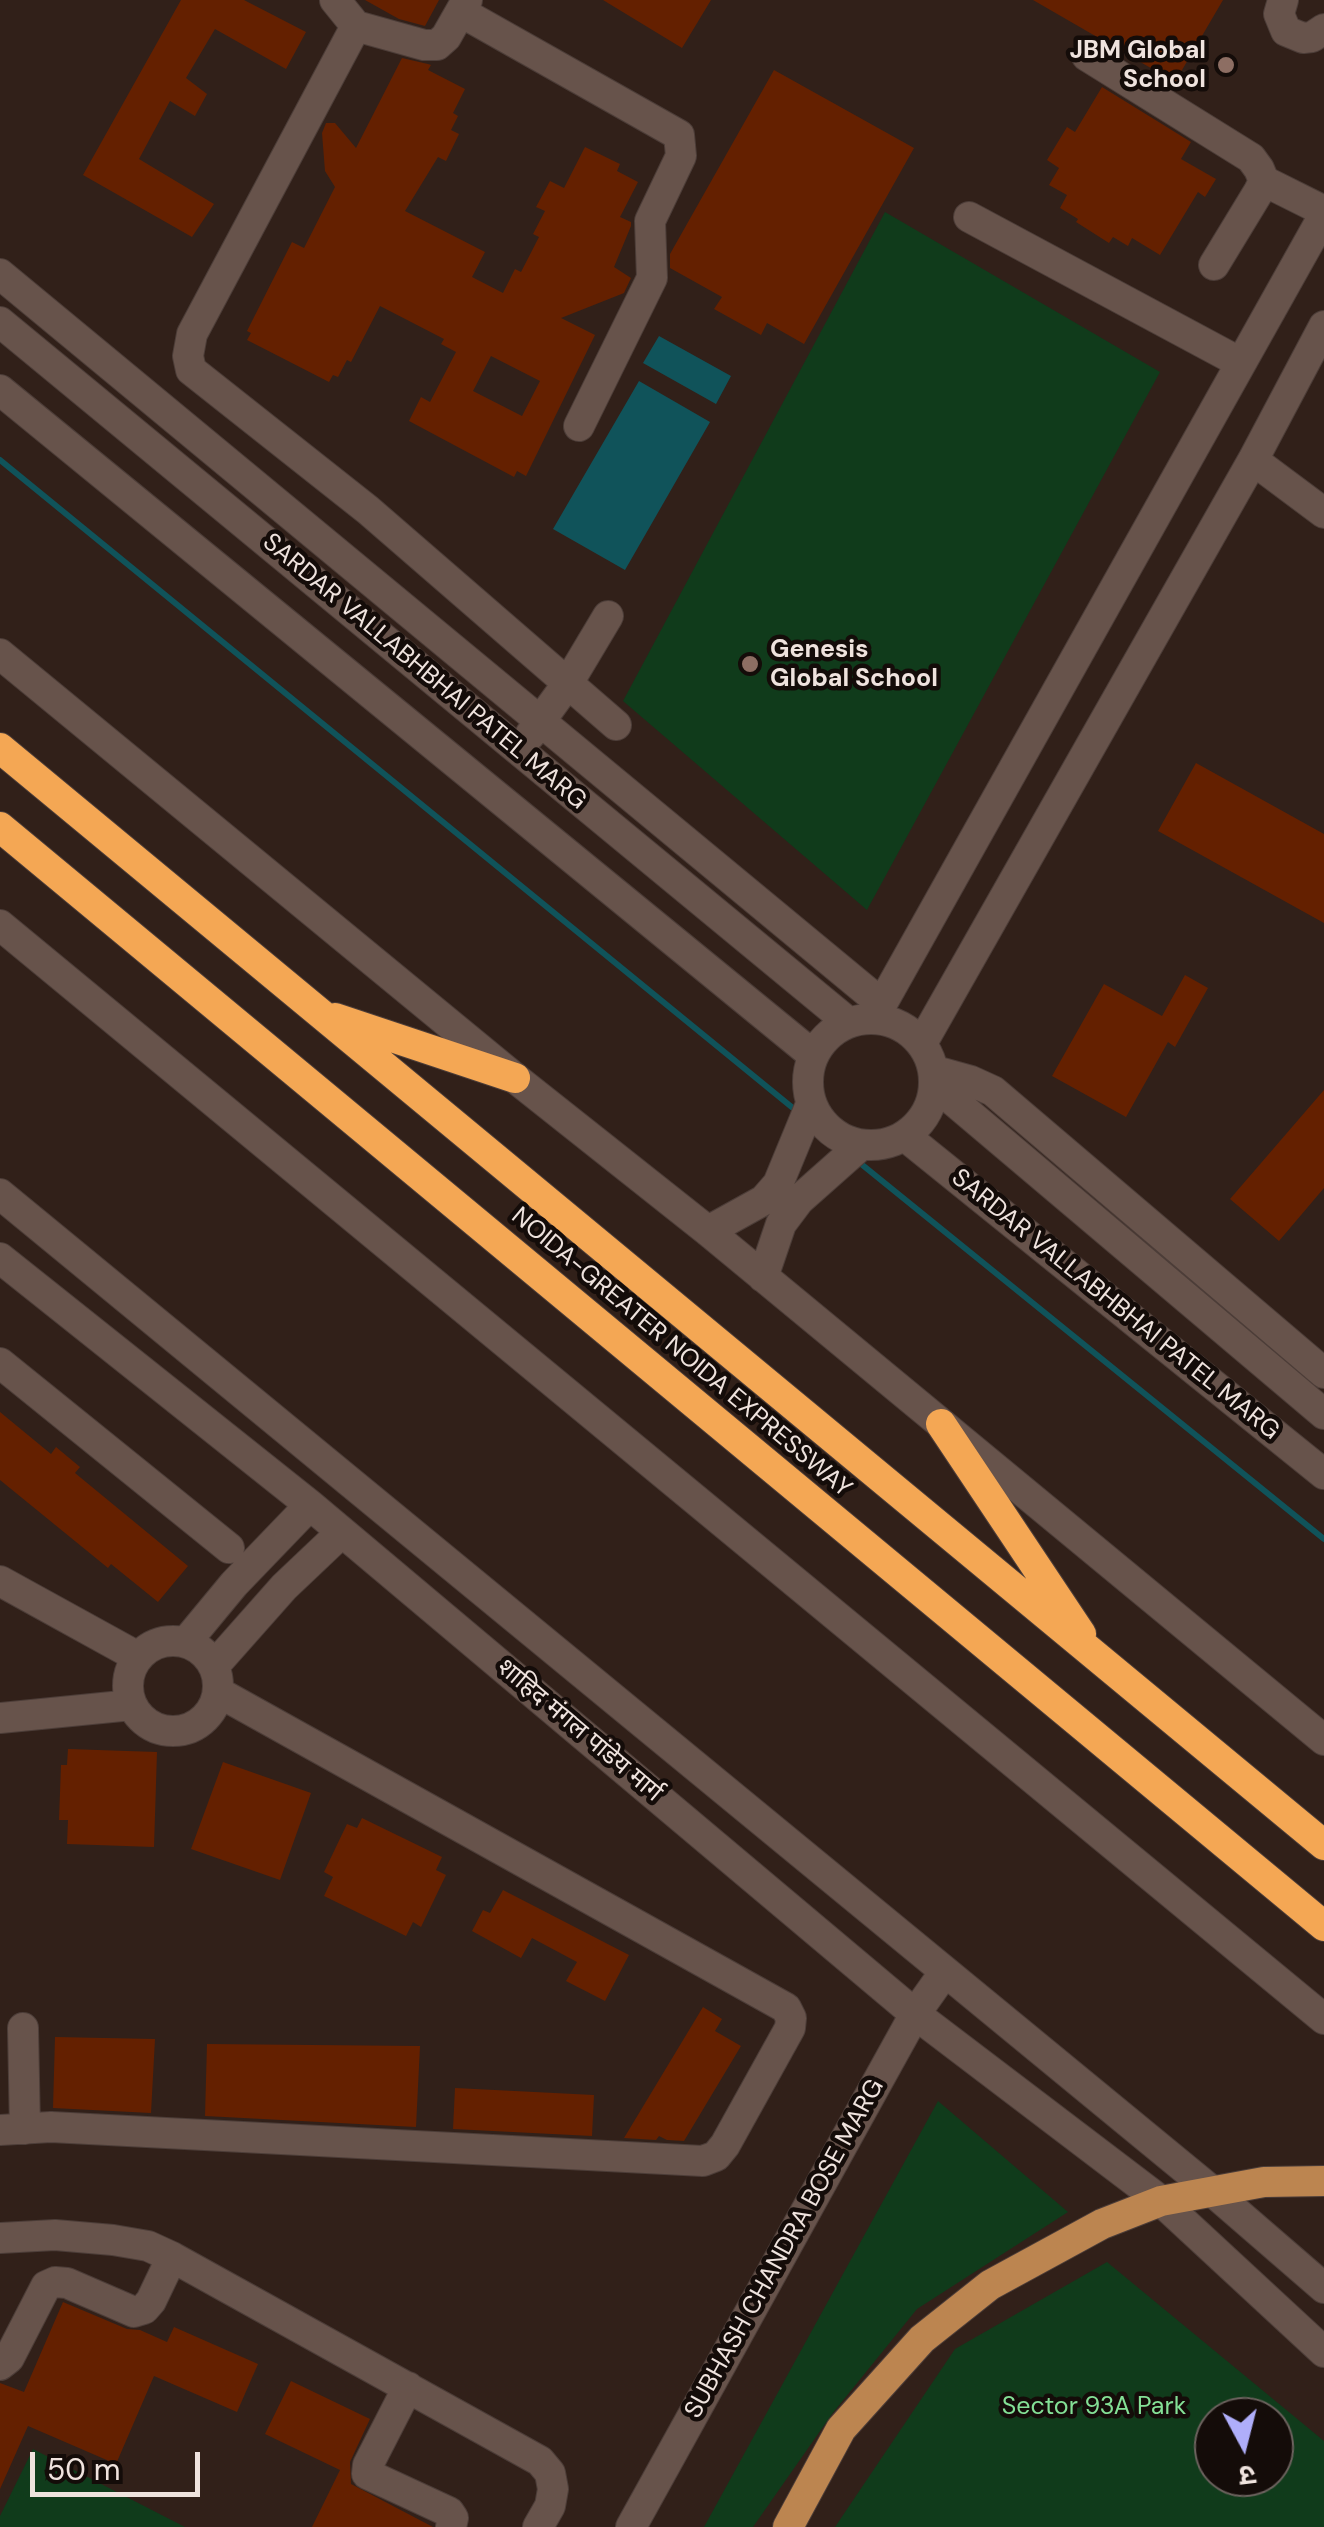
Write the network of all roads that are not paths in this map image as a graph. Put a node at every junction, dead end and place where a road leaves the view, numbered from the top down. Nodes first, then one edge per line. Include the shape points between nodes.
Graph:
1 (334, 0) edge
2 (1283, 0) edge
3 (464, 6) edge
4 (356, 26) junction
5 (1323, 32) edge
6 (1086, 56) dead end
7 (1264, 181) junction
8 (1324, 213) edge
9 (969, 218) dead end
10 (1214, 265) dead end
11 (0, 274) edge
12 (0, 322) edge
13 (1324, 326) edge
14 (1241, 363) junction
15 (0, 390) edge
16 (578, 426) dead end
17 (1253, 460) junction
18 (1324, 513) edge
19 (608, 616) dead end
20 (0, 654) edge
21 (568, 683) junction
22 (540, 722) junction
23 (616, 724) dead end
24 (0, 748) edge
25 (519, 751) junction
26 (0, 827) edge
27 (0, 925) edge
28 (318, 1012) junction
29 (868, 1015) junction
30 (922, 1043) junction
31 (814, 1055) junction
32 (515, 1078) junction
33 (935, 1078) junction
34 (811, 1104) junction
35 (905, 1136) junction
36 (861, 1145) junction
37 (0, 1194) edge
38 (708, 1231) junction
39 (8, 1264) edge
40 (764, 1277) junction
41 (0, 1297) edge
42 (0, 1363) edge
43 (1323, 1372) edge
44 (1313, 1405) edge
45 (941, 1424) junction
46 (1324, 1474) edge
47 (310, 1505) junction
48 (342, 1532) junction
49 (229, 1548) dead end
50 (242, 1577) junction
51 (0, 1581) edge
52 (272, 1600) junction
53 (186, 1642) junction
54 (138, 1656) junction
55 (1099, 1660) junction
56 (216, 1679) junction
57 (132, 1705) junction
58 (0, 1718) edge
59 (1324, 1740) edge
60 (1324, 1846) edge
61 (1324, 1926) edge
62 (944, 1973) junction
63 (915, 2014) junction
64 (1324, 2019) edge
65 (23, 2028) dead end
66 (13, 2129) edge
67 (1324, 2181) edge
68 (1212, 2191) junction
69 (1161, 2201) junction
70 (0, 2238) edge
71 (172, 2256) junction
72 (1324, 2288) edge
73 (1324, 2352) edge
74 (0, 2365) edge
75 (408, 2387) junction
76 (450, 2527) edge
77 (538, 2527) edge
78 (631, 2527) edge
79 (788, 2527) edge

1 - 4 street
2 - 5 street via 1279,14 1286,30 1303,38
3 - 4 street via 437,45
3 - 16 street via 679,135 681,156 650,221 652,278
4 - 21 street via 192,334 191,370 368,510
6 - 7 street via 1251,158
7 - 8 street
7 - 10 street
8 - 14 street
9 - 14 street
11 - 22 street
12 - 25 street, SARDAR VALLABHBHAI PATEL MARG
13 - 17 street
14 - 29 street
15 - 31 street, SARDAR VALLABHBHAI PATEL MARG
17 - 18 street
17 - 30 street
19 - 21 street
20 - 32 street
21 - 22 street
21 - 23 street
22 - 25 street
22 - 29 street
24 - 28 highway, NOIDA-GREATER NOIDA EXPRESSWAY
25 - 29 street, SARDAR VALLABHBHAI PATEL MARG
26 - 61 highway, NOIDA-GREATER NOIDA EXPRESSWAY
27 - 64 street
28 - 32 highway
28 - 55 highway, NOIDA-GREATER NOIDA EXPRESSWAY
29 - 30 street, SARDAR VALLABHBHAI PATEL MARG via 901,1025
29 - 31 street via 827,1036
30 - 33 street, SARDAR VALLABHBHAI PATEL MARG
31 - 34 street via 807,1079
32 - 38 street
33 - 35 street via 926,1115
33 - 43 street via 972,1080 992,1091
33 - 44 street, SARDAR VALLABHBHAI PATEL MARG
34 - 36 street via 840,1138
34 - 38 street via 778,1184 764,1200
35 - 36 street
35 - 46 street, SARDAR VALLABHBHAI PATEL MARG
36 - 40 street via 781,1224
37 - 62 street
38 - 40 street
39 - 41 street
39 - 47 street, शाहिद मंगल पांडेय मार्ग
40 - 45 street
42 - 49 street
43 - 44 street
45 - 55 highway
45 - 59 street
47 - 48 street, शाहिद मंगल पांडेय मार्ग
47 - 50 street
48 - 52 street
48 - 63 street, शाहिद मंगल पांडेय मार्ग
50 - 52 street
50 - 53 street
51 - 54 street
52 - 56 street
53 - 54 street via 160,1642
53 - 56 street via 207,1656
54 - 57 street via 128,1680
55 - 60 highway, NOIDA-GREATER NOIDA EXPRESSWAY
56 - 57 street via 208,1715 186,1729 161,1730
56 - 66 street via 786,2008 790,2028 725,2145 703,2161
57 - 58 street
62 - 63 street, SUBHASH CHANDRA BOSE MARG
62 - 68 street
63 - 69 street, शाहिद मंगल पांडेय मार्ग
63 - 78 street, SUBHASH CHANDRA BOSE MARG
65 - 66 street
67 - 68 main road
68 - 69 main road
68 - 72 street
69 - 73 street, शाहिद मंगल पांडेय मार्ग
69 - 79 main road via 1102,2224 990,2285 922,2339 842,2429
70 - 71 street via 113,2240
71 - 74 street via 152,2301 134,2312 67,2283 46,2286
71 - 75 street
75 - 76 street via 367,2474 449,2512
75 - 77 street via 540,2461 554,2489

